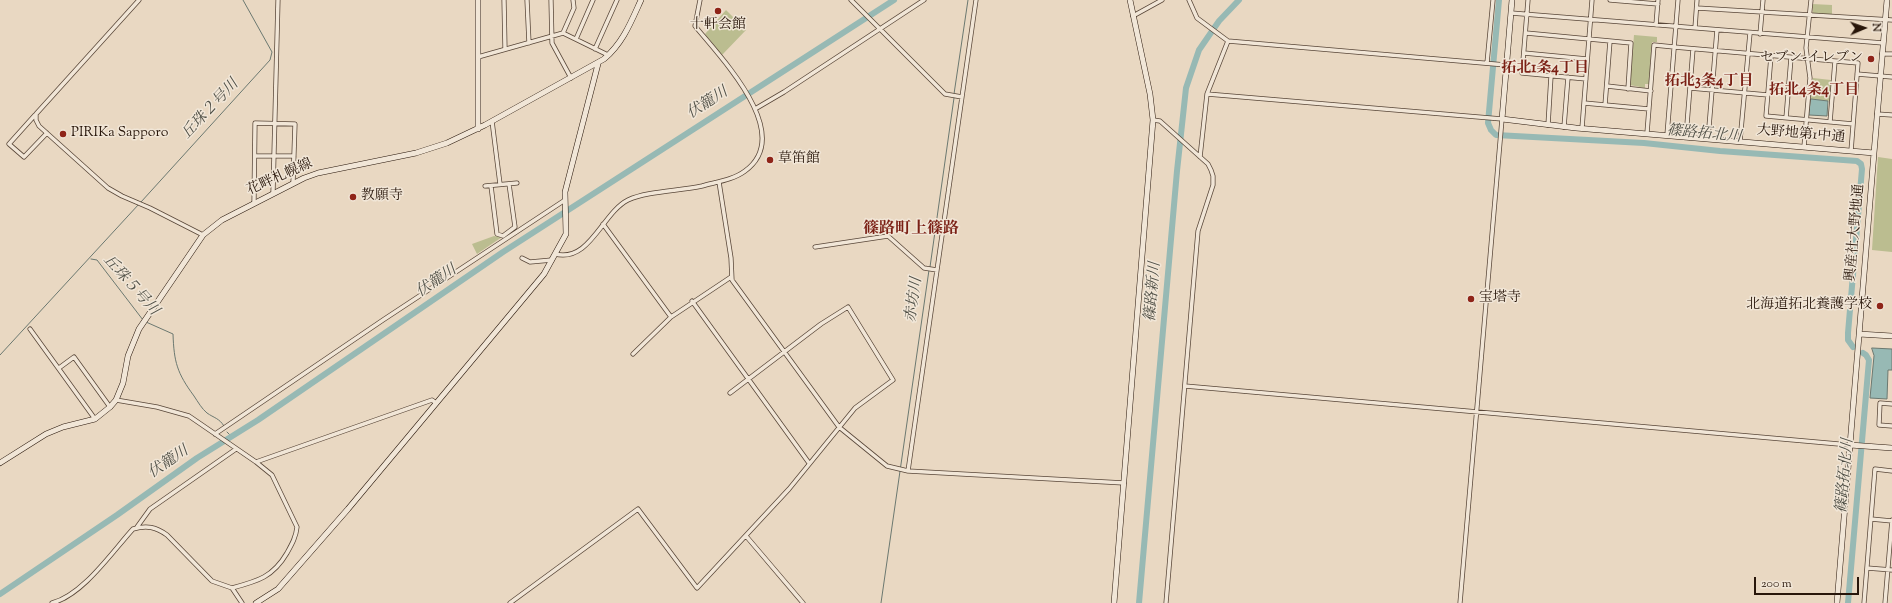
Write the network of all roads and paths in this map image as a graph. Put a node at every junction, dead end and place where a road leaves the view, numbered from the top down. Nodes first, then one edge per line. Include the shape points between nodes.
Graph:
1 (139, 0) edge
2 (278, 0) edge
3 (478, 0) edge
4 (504, 0) edge
5 (527, 0) edge
6 (551, 0) edge
7 (573, 0) edge
8 (593, 0) edge
9 (617, 0) edge
10 (641, 0) edge
11 (700, 0) edge
12 (851, 0) edge
13 (924, 0) edge
14 (976, 0) edge
15 (1130, 0) edge
16 (1162, 0) edge
17 (1188, 0) edge
18 (1492, 0) edge
19 (1512, 0) edge
20 (1528, 0) edge
21 (1592, 0) edge
22 (1610, 0) edge
23 (1678, 0) edge
24 (1697, 0) edge
25 (1763, 0) edge
26 (1811, 0) edge
27 (1887, 0) edge
28 (1658, 2) edge
29 (1696, 8) junction
30 (1762, 12) junction
31 (1511, 13) junction
32 (1527, 14) junction
33 (1809, 15) junction
34 (1133, 16) junction
35 (1591, 19) junction
36 (1885, 20) junction
37 (1892, 20) edge
38 (1656, 25) junction
39 (878, 27) junction
40 (1676, 27) junction
41 (1694, 28) junction
42 (1718, 30) junction
43 (1750, 32) junction
44 (564, 33) junction
45 (1526, 33) junction
46 (1760, 34) junction
47 (551, 36) junction
48 (1806, 37) junction
49 (576, 39) junction
50 (1589, 39) junction
51 (1228, 41) junction
52 (1610, 41) junction
53 (529, 43) junction
54 (1884, 43) junction
55 (1674, 47) junction
56 (505, 49) junction
57 (595, 49) junction
58 (1693, 49) junction
59 (1716, 52) junction
60 (1524, 53) junction
61 (1748, 54) junction
62 (1882, 54) junction
63 (1892, 54) edge
64 (478, 56) junction
65 (609, 56) junction
66 (1771, 56) junction
67 (1791, 58) junction
68 (1588, 59) junction
69 (1808, 59) junction
70 (1835, 61) junction
71 (598, 64) junction
72 (1488, 64) junction
73 (1506, 65) junction
74 (1857, 74) junction
75 (1551, 76) junction
76 (1880, 76) junction
77 (1568, 77) junction
78 (1892, 77) edge
79 (571, 79) junction
80 (1586, 79) junction
81 (1606, 86) junction
82 (1690, 88) junction
83 (1628, 89) junction
84 (1713, 90) junction
85 (1650, 91) junction
86 (1745, 93) junction
87 (1207, 94) junction
88 (1768, 95) junction
89 (962, 97) junction
90 (1584, 103) junction
91 (1605, 105) junction
92 (755, 109) junction
93 (1649, 109) junction
94 (36, 114) junction
95 (1877, 114) junction
96 (1892, 115) edge
97 (1786, 118) junction
98 (1502, 119) junction
99 (1154, 120) junction
100 (1807, 120) junction
101 (492, 121) junction
102 (1830, 122) junction
103 (276, 124) junction
104 (1853, 124) junction
105 (1548, 125) junction
106 (1564, 127) junction
107 (1582, 128) junction
108 (478, 129) junction
109 (46, 133) junction
110 (1647, 134) junction
111 (1667, 135) junction
112 (1686, 137) junction
113 (1708, 138) junction
114 (1740, 141) junction
115 (1804, 147) junction
116 (1851, 151) junction
117 (1874, 152) junction
118 (255, 156) junction
119 (275, 156) junction
120 (294, 156) junction
121 (1200, 157) junction
122 (719, 182) junction
123 (293, 183) junction
124 (517, 183) dead end
125 (500, 184) junction
126 (509, 184) junction
127 (484, 186) dead end
128 (491, 186) junction
129 (273, 192) junction
130 (254, 202) junction
131 (565, 202) junction
132 (603, 224) junction
133 (204, 235) junction
134 (815, 247) dead end
135 (555, 254) junction
136 (522, 258) dead end
137 (552, 260) junction
138 (936, 269) junction
139 (731, 277) junction
140 (692, 301) junction
141 (671, 317) junction
142 (30, 329) dead end
143 (1859, 334) junction
144 (1892, 336) edge
145 (785, 352) junction
146 (633, 354) dead end
147 (59, 368) junction
148 (748, 379) junction
149 (1185, 386) junction
150 (730, 393) dead end
151 (116, 400) junction
152 (436, 403) junction
153 (1892, 404) edge
154 (110, 407) junction
155 (1476, 413) junction
156 (95, 419) junction
157 (1892, 426) edge
158 (838, 427) junction
159 (215, 434) junction
160 (1850, 445) junction
161 (235, 448) junction
162 (1892, 448) edge
163 (256, 462) junction
164 (0, 463) edge
165 (809, 463) junction
166 (907, 471) junction
167 (1892, 471) edge
168 (1124, 483) junction
169 (1871, 519) junction
170 (1892, 520) edge
171 (136, 528) junction
172 (746, 536) junction
173 (1867, 568) junction
174 (1890, 570) edge
175 (232, 588) junction
176 (52, 603) edge
177 (242, 603) edge
178 (256, 603) edge
179 (510, 603) edge
180 (803, 603) edge
181 (1114, 603) edge
182 (1166, 603) edge
183 (1460, 603) edge
184 (1837, 603) edge
185 (1864, 603) edge
186 (1885, 603) edge

1 - 94 street
2 - 103 street
3 - 64 street
4 - 56 street
5 - 53 street
6 - 47 street
7 - 44 street via 574,8
8 - 49 street
9 - 57 street
10 - 65 street, 花畔札幌線 via 625,34
11 - 92 street via 695,26 729,68
12 - 39 street
13 - 39 street
14 - 89 street
15 - 34 street
16 - 34 street
17 - 51 street via 1198,19
18 - 72 street
19 - 31 street
20 - 32 street
21 - 35 street
22 - 28 street
23 - 40 street
24 - 29 street
25 - 30 street
26 - 33 street
27 - 36 street
28 - 38 street
29 - 30 street
29 - 41 street
30 - 33 street
30 - 46 street
31 - 32 street
31 - 73 street
32 - 35 street
32 - 45 street
33 - 36 street
33 - 48 street
34 - 99 street
35 - 38 street
35 - 50 street
36 - 37 street
36 - 54 street
38 - 40 street
39 - 89 street via 942,91
39 - 92 street
40 - 41 street
40 - 55 street
41 - 42 street
42 - 43 street
42 - 59 street
43 - 46 street
43 - 61 street
44 - 47 street
44 - 49 street
45 - 50 street
45 - 60 street
46 - 48 street
47 - 53 street
47 - 79 street via 552,43
48 - 54 street
48 - 69 street
49 - 57 street
50 - 52 street
50 - 68 street
51 - 72 street
51 - 87 street
52 - 81 street
52 - 83 street via 1631,43
53 - 56 street
54 - 62 street
55 - 58 street
55 - 85 street via 1654,46
55 - 111 street
56 - 64 street
57 - 65 street
58 - 59 street
58 - 82 street
59 - 61 street
59 - 84 street
60 - 68 street
60 - 75 street via 1522,73
61 - 66 street
61 - 86 street
62 - 63 street
62 - 76 street
64 - 108 street
65 - 71 street, 花畔札幌線
66 - 67 street
66 - 88 street
67 - 69 street
67 - 97 street
68 - 80 street
69 - 70 street
69 - 100 street via 1810,78
70 - 74 street via 1858,63
70 - 102 street
71 - 79 street, 花畔札幌線
71 - 131 street via 565,192
72 - 73 street
73 - 98 street
74 - 76 street
74 - 104 street
75 - 77 street
75 - 105 street
76 - 78 street
76 - 95 street
77 - 80 street
77 - 106 street
79 - 101 street, 花畔札幌線
80 - 90 street
81 - 83 street
81 - 91 street
82 - 84 street
82 - 112 street
83 - 85 street
84 - 86 street
84 - 113 street
85 - 93 street
86 - 88 street
86 - 114 street
87 - 98 street
87 - 121 street
88 - 97 street via 1766,116
89 - 138 street
90 - 91 street
90 - 107 street
91 - 93 street
92 - 122 street via 763,132 761,148 751,166 745,171
93 - 110 street
94 - 109 street via 39,126
94 - 109 street via 9,144 24,157
95 - 96 street
95 - 117 street
97 - 100 street
98 - 105 street, 大野地第1中通
98 - 155 street
99 - 121 street via 1162,123
99 - 168 street
100 - 102 street
100 - 115 street
101 - 108 street, 花畔札幌線
101 - 125 street
102 - 104 street
103 - 118 street via 255,123
103 - 119 street
103 - 120 street via 295,124
104 - 116 street
105 - 106 street, 大野地第1中通
106 - 107 street, 大野地第1中通
107 - 110 street, 大野地第1中通
108 - 123 street, 花畔札幌線 via 431,149 318,173
109 - 133 street via 108,188
110 - 111 street, 大野地第1中通
111 - 112 street, 大野地第1中通
112 - 113 street, 大野地第1中通
113 - 114 street, 大野地第1中通
114 - 115 street, 大野地第1中通
115 - 116 street, 大野地第1中通
116 - 117 street, 大野地第1中通
117 - 143 street, 興産社大野地通
118 - 119 street
118 - 130 street
119 - 120 street
119 - 129 street
120 - 123 street
121 - 149 street via 1213,176 1198,231
122 - 132 street via 634,197 618,207
122 - 139 street via 731,258
123 - 129 street, 花畔札幌線
124 - 126 street
125 - 126 street
125 - 128 street
126 - 128 street via 515,227 503,236 497,234
127 - 128 street
129 - 130 street, 花畔札幌線
130 - 133 street, 花畔札幌線 via 222,220
131 - 135 street via 566,234
131 - 159 street via 383,320
132 - 135 street via 578,253 560,256
132 - 141 street
133 - 151 street, 花畔札幌線 via 144,321 132,344
134 - 138 street via 888,236 926,268
135 - 137 street
136 - 137 street via 530,262
137 - 152 street via 544,274
138 - 166 street
139 - 140 street
139 - 145 street
140 - 141 street
140 - 148 street
141 - 146 street
142 - 147 street
143 - 144 street
143 - 160 street, 興産社大野地通
145 - 148 street
145 - 158 street
145 - 158 street via 848,307 893,380 855,408
147 - 154 street via 74,357
147 - 156 street
148 - 150 street
148 - 165 street
149 - 155 street
149 - 182 street
151 - 154 street, 花畔札幌線
151 - 159 street via 181,412
152 - 163 street via 432,400
152 - 178 street via 278,589
153 - 157 street via 1880,403 1879,424
154 - 156 street, 花畔札幌線
155 - 160 street
155 - 183 street
156 - 164 street, 花畔札幌線 via 46,434
158 - 165 street
158 - 166 street via 887,466
159 - 161 street
160 - 162 street
160 - 184 street, 興産社大野地通
161 - 163 street
161 - 171 street via 150,509
163 - 175 street via 272,475 297,527 297,535 280,565 270,574 258,581
165 - 172 street
166 - 168 street
167 - 169 street via 1875,469
168 - 181 street
169 - 170 street
169 - 173 street
170 - 174 street
171 - 175 street via 151,527 167,535 212,581
171 - 176 street via 79,590
172 - 179 street via 697,588 638,509
172 - 180 street
173 - 174 street
173 - 185 street
174 - 186 street
175 - 177 street

